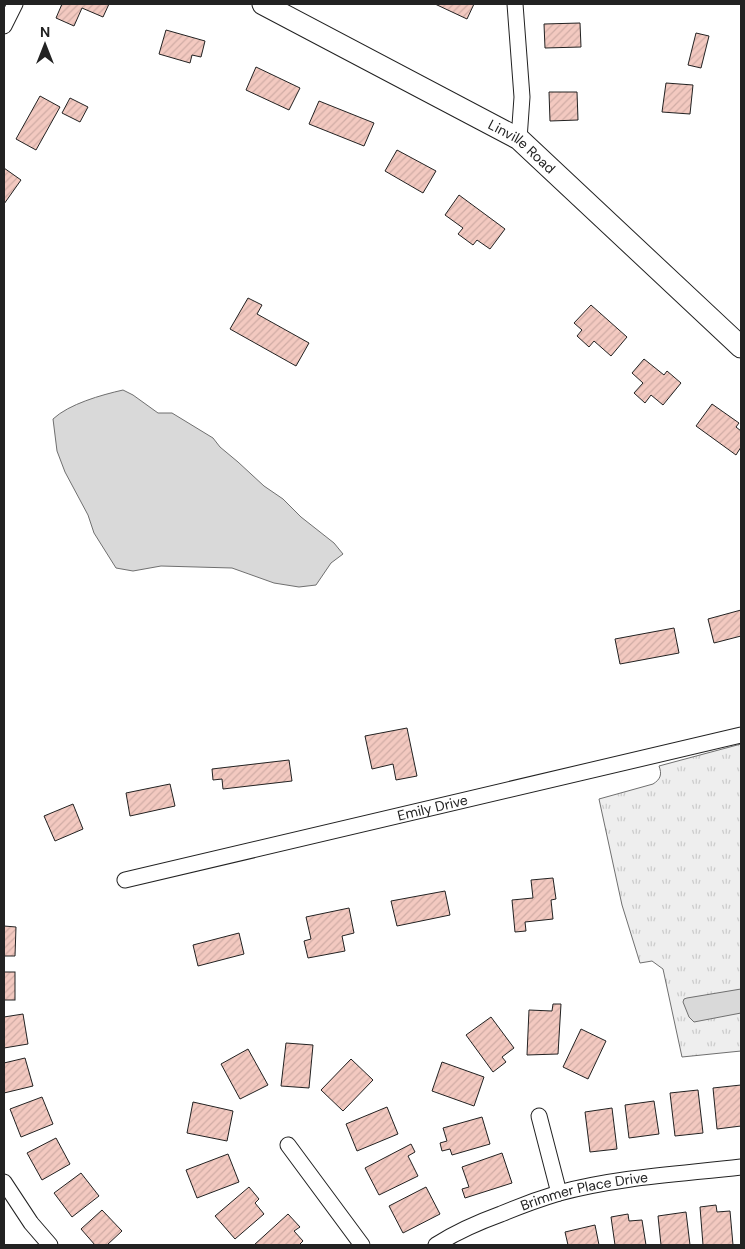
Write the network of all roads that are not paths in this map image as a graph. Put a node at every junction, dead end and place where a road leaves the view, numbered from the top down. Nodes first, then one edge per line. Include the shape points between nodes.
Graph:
1 (15, 4) edge
2 (263, 4) edge
3 (515, 4) edge
4 (4, 26) edge
5 (519, 139) junction
6 (741, 347) edge
7 (741, 735) edge
8 (125, 880) dead end
9 (538, 1116) dead end
10 (288, 1145) dead end
11 (741, 1167) edge
12 (4, 1182) edge
13 (559, 1193) junction
14 (50, 1245) edge
15 (362, 1245) edge
16 (436, 1245) edge

1 - 4 street
2 - 5 main road, Linville Road
3 - 5 street via 522,97
5 - 6 main road, Linville Road
7 - 8 street, Emily Drive
9 - 13 street
10 - 15 street
11 - 13 street, Brimmer Place Drive
12 - 14 street
13 - 16 street, Brimmer Place Drive via 478,1223

